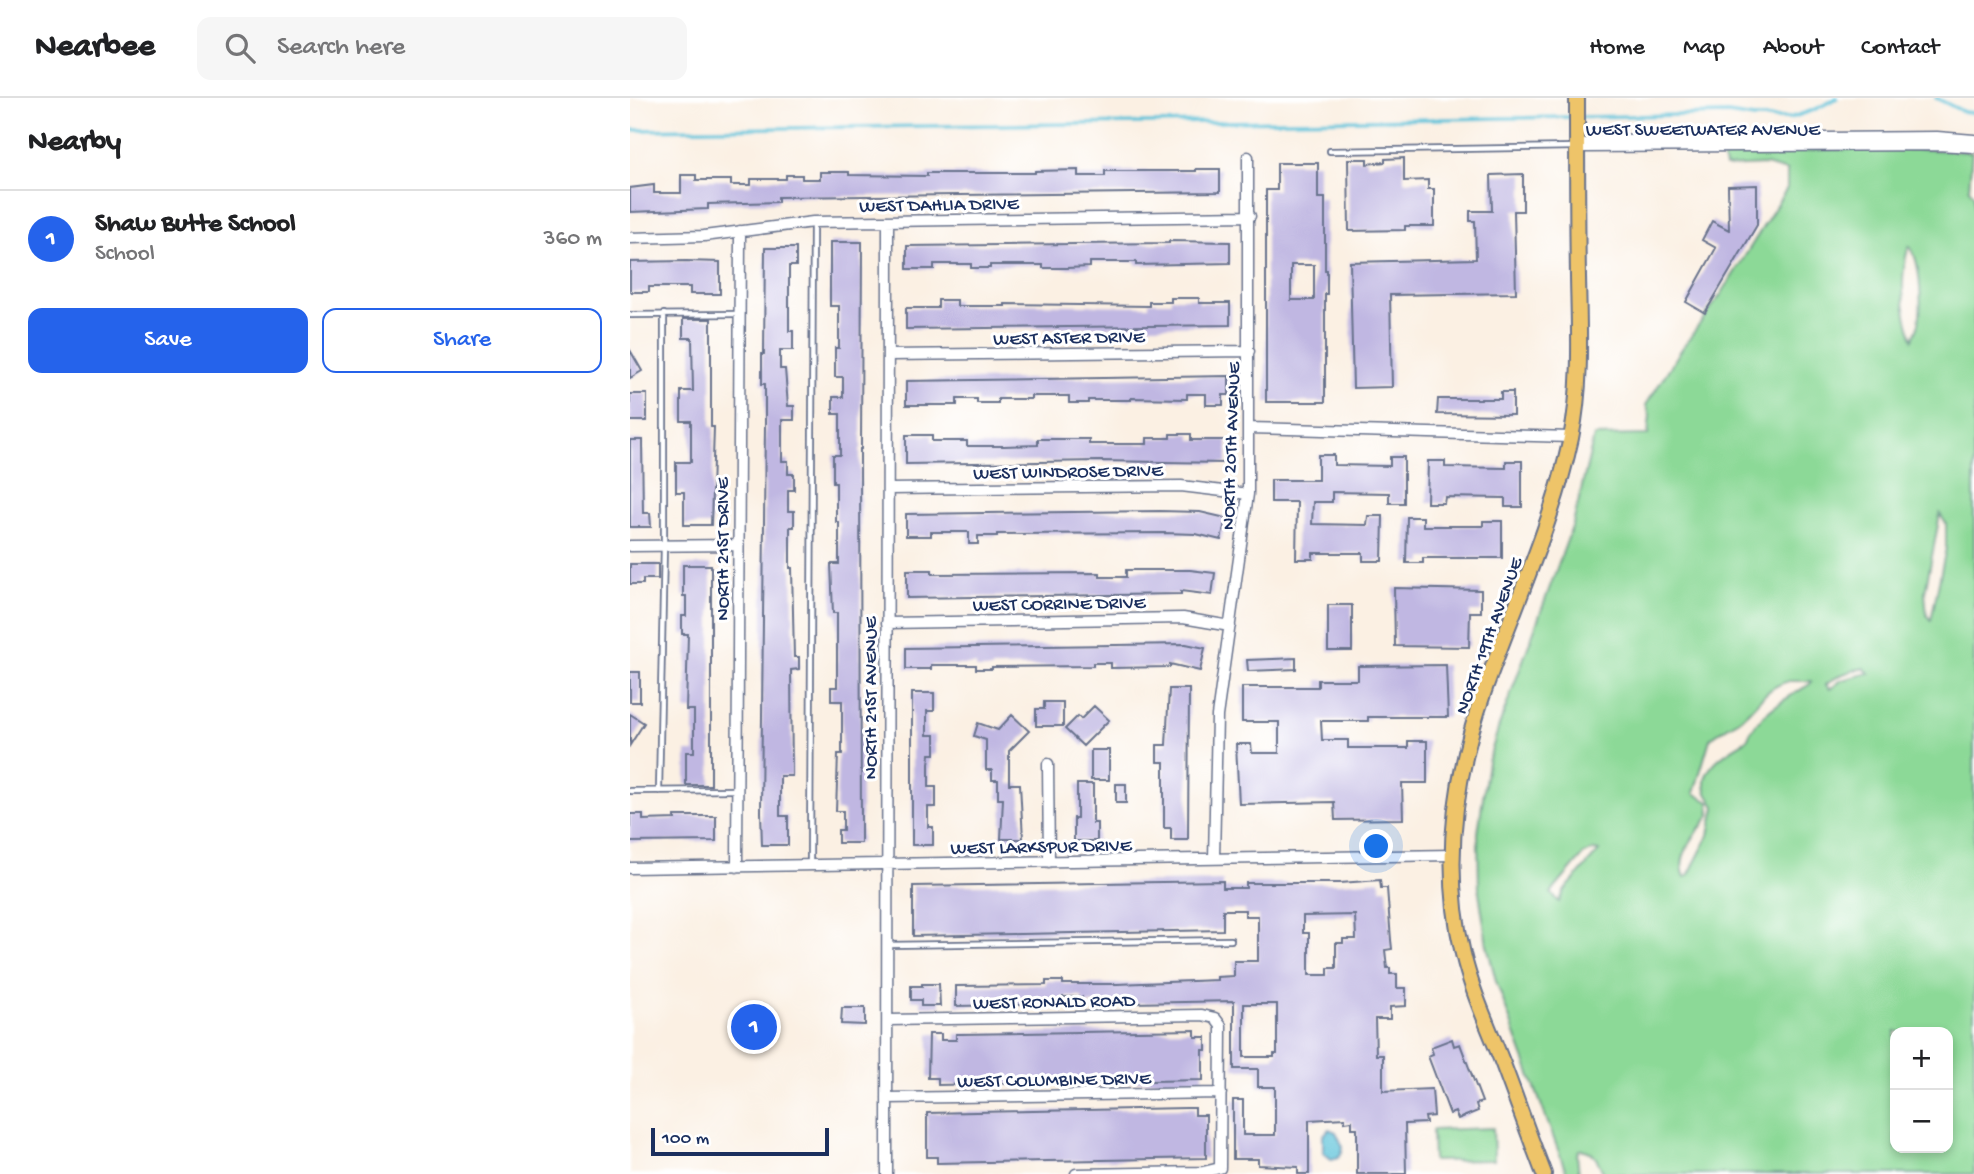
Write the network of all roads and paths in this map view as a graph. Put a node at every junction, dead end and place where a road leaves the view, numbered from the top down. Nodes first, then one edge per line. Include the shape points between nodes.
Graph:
1 (1577, 99) edge
2 (1974, 140) edge
3 (1577, 147) junction
4 (1974, 147) edge
5 (1331, 151) dead end
6 (1248, 157) dead end
7 (1250, 216) junction
8 (888, 221) junction
9 (813, 222) junction
10 (740, 231) junction
11 (630, 238) edge
12 (630, 314) edge
13 (664, 314) junction
14 (739, 314) junction
15 (1249, 351) junction
16 (889, 355) junction
17 (1249, 428) junction
18 (1571, 436) junction
19 (888, 489) junction
20 (1248, 494) junction
21 (664, 545) junction
22 (738, 545) junction
23 (630, 546) edge
24 (887, 623) junction
25 (1230, 626) junction
26 (1048, 764) dead end
27 (737, 790) junction
28 (630, 791) edge
29 (659, 791) junction
30 (1453, 855) junction
31 (1214, 859) junction
32 (1049, 862) junction
33 (886, 864) junction
34 (810, 866) junction
35 (737, 867) junction
36 (630, 868) edge
37 (1231, 940) dead end
38 (887, 945) junction
39 (888, 1020) junction
40 (1222, 1093) junction
41 (887, 1098) junction
42 (887, 1174) edge
43 (1076, 1174) edge
44 (1544, 1174) edge

1 - 3 main road, NORTH 19TH AVENUE
2 - 3 street, WEST SWEETWATER AVENUE via 1601,140
3 - 4 street, WEST SWEETWATER AVENUE
3 - 5 lane
3 - 18 main road, NORTH 19TH AVENUE via 1578,396
6 - 7 street, NORTH 20TH AVENUE
7 - 8 street, WEST DAHLIA DRIVE
7 - 15 street, NORTH 20TH AVENUE
8 - 9 street, WEST DAHLIA DRIVE
8 - 16 street, NORTH 21ST AVENUE
9 - 10 street, WEST DAHLIA DRIVE
9 - 34 lane
10 - 11 street, WEST DAHLIA DRIVE
10 - 14 street, NORTH 21ST DRIVE
12 - 13 lane
13 - 14 lane
13 - 21 lane
14 - 22 street, NORTH 21ST DRIVE
15 - 16 street, WEST ASTER DRIVE
15 - 17 street, NORTH 20TH AVENUE
16 - 19 street, NORTH 21ST AVENUE
17 - 18 street
17 - 20 street, NORTH 20TH AVENUE
18 - 30 main road, NORTH 19TH AVENUE via 1531,572 1469,740 1457,799
19 - 20 street, WEST WINDROSE DRIVE via 1181,486
19 - 24 street, NORTH 21ST AVENUE
20 - 25 street, NORTH 20TH AVENUE
21 - 22 street
21 - 23 street
21 - 29 lane
22 - 27 street, NORTH 21ST DRIVE
24 - 25 street, WEST CORRINE DRIVE via 1183,618
24 - 33 street, NORTH 21ST AVENUE
25 - 31 street, NORTH 20TH AVENUE via 1217,716
26 - 32 street
27 - 29 lane
27 - 35 street, NORTH 21ST DRIVE
28 - 29 lane
30 - 31 street, WEST LARKSPUR DRIVE
30 - 44 main road, NORTH 19TH AVENUE via 1463,953
31 - 32 street, WEST LARKSPUR DRIVE
32 - 33 street, WEST LARKSPUR DRIVE
33 - 34 street, WEST LARKSPUR DRIVE
33 - 38 street, NORTH 21ST AVENUE
34 - 35 street, WEST LARKSPUR DRIVE
35 - 36 street, WEST LARKSPUR DRIVE
37 - 38 lane
38 - 39 street, NORTH 21ST AVENUE
39 - 40 street, WEST RONALD ROAD via 1202,1015 1220,1022
39 - 41 street, NORTH 21ST AVENUE
40 - 41 street, WEST COLUMBINE DRIVE
40 - 43 street via 1220,1168
41 - 42 street, NORTH 21ST AVENUE

